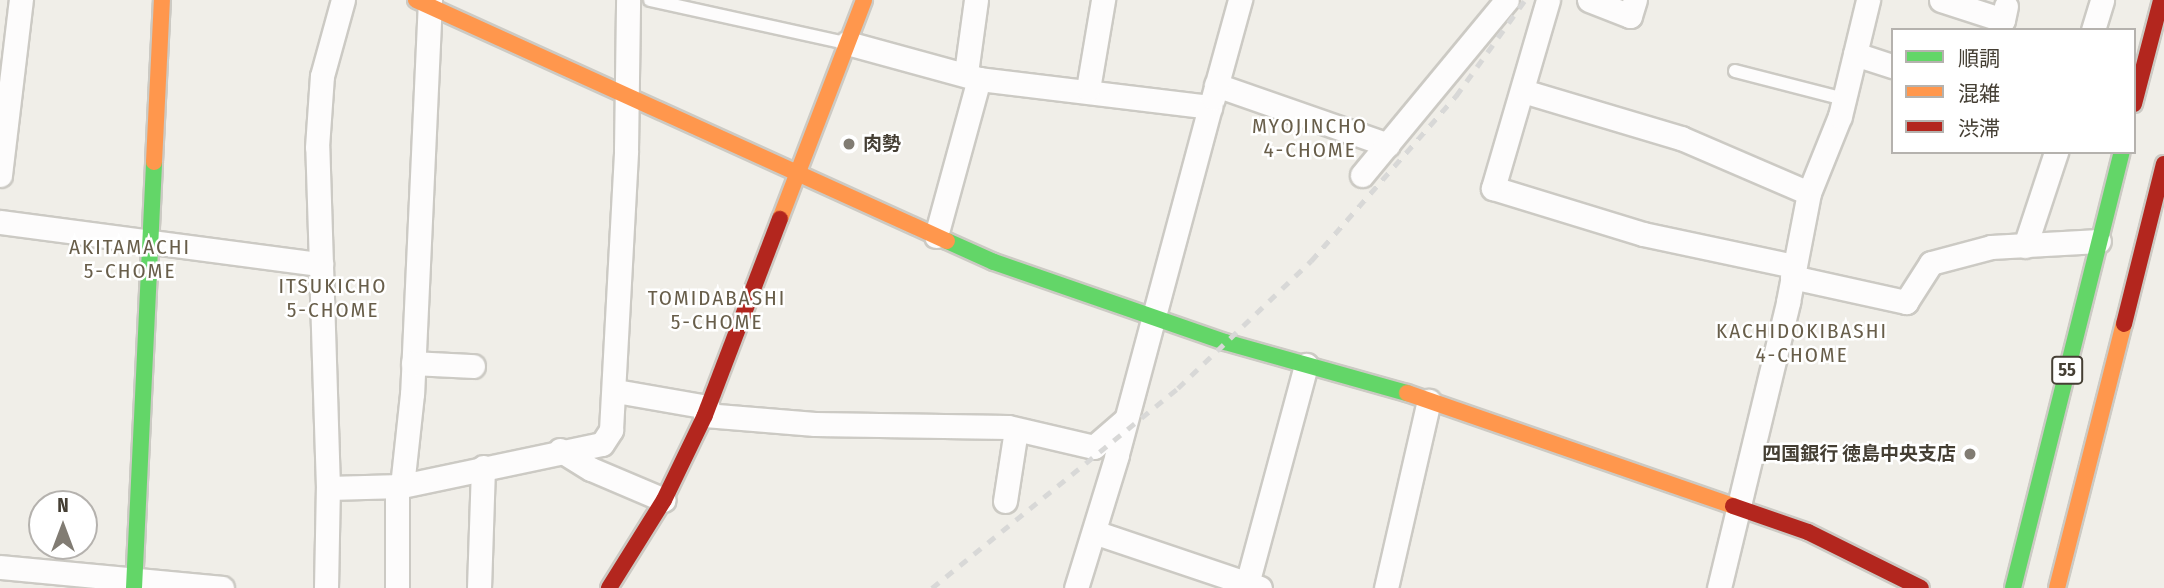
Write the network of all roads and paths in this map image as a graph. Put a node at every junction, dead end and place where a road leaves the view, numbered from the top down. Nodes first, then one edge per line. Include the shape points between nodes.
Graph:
1 (21, 0) edge
2 (162, 0) edge
3 (343, 0) edge
4 (628, 0) edge
5 (650, 0) edge
6 (864, 0) edge
7 (976, 0) edge
8 (1103, 0) edge
9 (1240, 0) edge
10 (1507, 0) edge
11 (1548, 0) edge
12 (1589, 0) edge
13 (1635, 0) edge
14 (1868, 0) edge
15 (1941, 0) edge
16 (2102, 0) edge
17 (2161, 0) edge
18 (426, 2) edge
19 (2006, 6) dead end
20 (2094, 28) edge
21 (847, 43) junction
22 (1856, 54) junction
23 (1891, 65) edge
24 (1735, 71) dead end
25 (972, 76) junction
26 (1088, 89) junction
27 (1523, 91) junction
28 (626, 96) junction
29 (1213, 96) junction
30 (2136, 96) edge
31 (1844, 99) junction
32 (1388, 145) junction
33 (2055, 154) edge
34 (2121, 154) edge
35 (2164, 164) edge
36 (797, 174) junction
37 (0, 175) edge
38 (1362, 175) dead end
39 (1809, 193) junction
40 (2158, 211) edge
41 (0, 222) edge
42 (936, 236) junction
43 (2099, 241) junction
44 (151, 243) junction
45 (2025, 246) junction
46 (321, 264) junction
47 (1793, 271) junction
48 (1151, 318) junction
49 (413, 363) junction
50 (1306, 365) junction
51 (473, 366) dead end
52 (616, 391) junction
53 (1429, 401) junction
54 (706, 411) junction
55 (1125, 420) junction
56 (1016, 430) junction
57 (560, 450) junction
58 (483, 467) junction
59 (399, 486) junction
60 (328, 488) junction
61 (664, 500) junction
62 (1005, 501) dead end
63 (1737, 508) junction
64 (1094, 532) junction
65 (0, 567) edge
66 (135, 584) edge
67 (1254, 586) edge
68 (222, 588) edge
69 (326, 588) edge
70 (397, 588) edge
71 (479, 588) edge
72 (609, 588) edge
73 (1076, 588) edge
74 (1386, 588) edge
75 (1718, 588) edge
76 (1920, 588) edge
77 (2013, 588) edge
78 (2057, 588) edge

1 - 37 street
2 - 44 main road
3 - 46 street via 322,76 317,148
4 - 28 street
5 - 21 lane
6 - 21 main road
7 - 25 street
8 - 26 street
9 - 29 street
10 - 32 street
11 - 27 street
12 - 13 street via 1630,16
14 - 22 street
15 - 19 street via 2003,20
16 - 20 street
17 - 30 main road
18 - 28 main road
18 - 49 street
21 - 25 street
21 - 36 main road
22 - 23 street
22 - 31 street
24 - 31 lane
25 - 26 street
25 - 42 street
26 - 29 street
27 - 39 street via 1681,138
27 - 47 street via 1493,188 1643,234
28 - 36 main road
28 - 52 street
29 - 32 street
29 - 48 street
31 - 39 street
32 - 38 street
33 - 45 street
34 - 43 main road, 55
35 - 40 main road, 55
36 - 42 main road
36 - 54 main road
39 - 47 street
40 - 78 main road, 55
41 - 44 street
42 - 48 main road via 994,262
43 - 45 street
43 - 77 main road, 55
44 - 46 street
44 - 66 main road
45 - 47 street via 1991,247 1931,263 1906,302
46 - 60 street
47 - 63 street
48 - 50 main road
48 - 55 street
49 - 51 street
49 - 59 street
50 - 53 main road
50 - 67 street
52 - 54 street
52 - 57 street via 611,430 602,443
53 - 63 main road
53 - 74 street
54 - 56 street via 815,424
54 - 61 main road
55 - 56 street via 1094,447
55 - 64 street
56 - 62 street
57 - 58 street
57 - 61 street via 591,469
58 - 59 street
58 - 71 street
59 - 60 street
59 - 70 street
60 - 69 street
61 - 72 main road
63 - 75 street
63 - 76 main road via 1808,532
64 - 67 street
64 - 73 street
65 - 66 street
66 - 68 street

